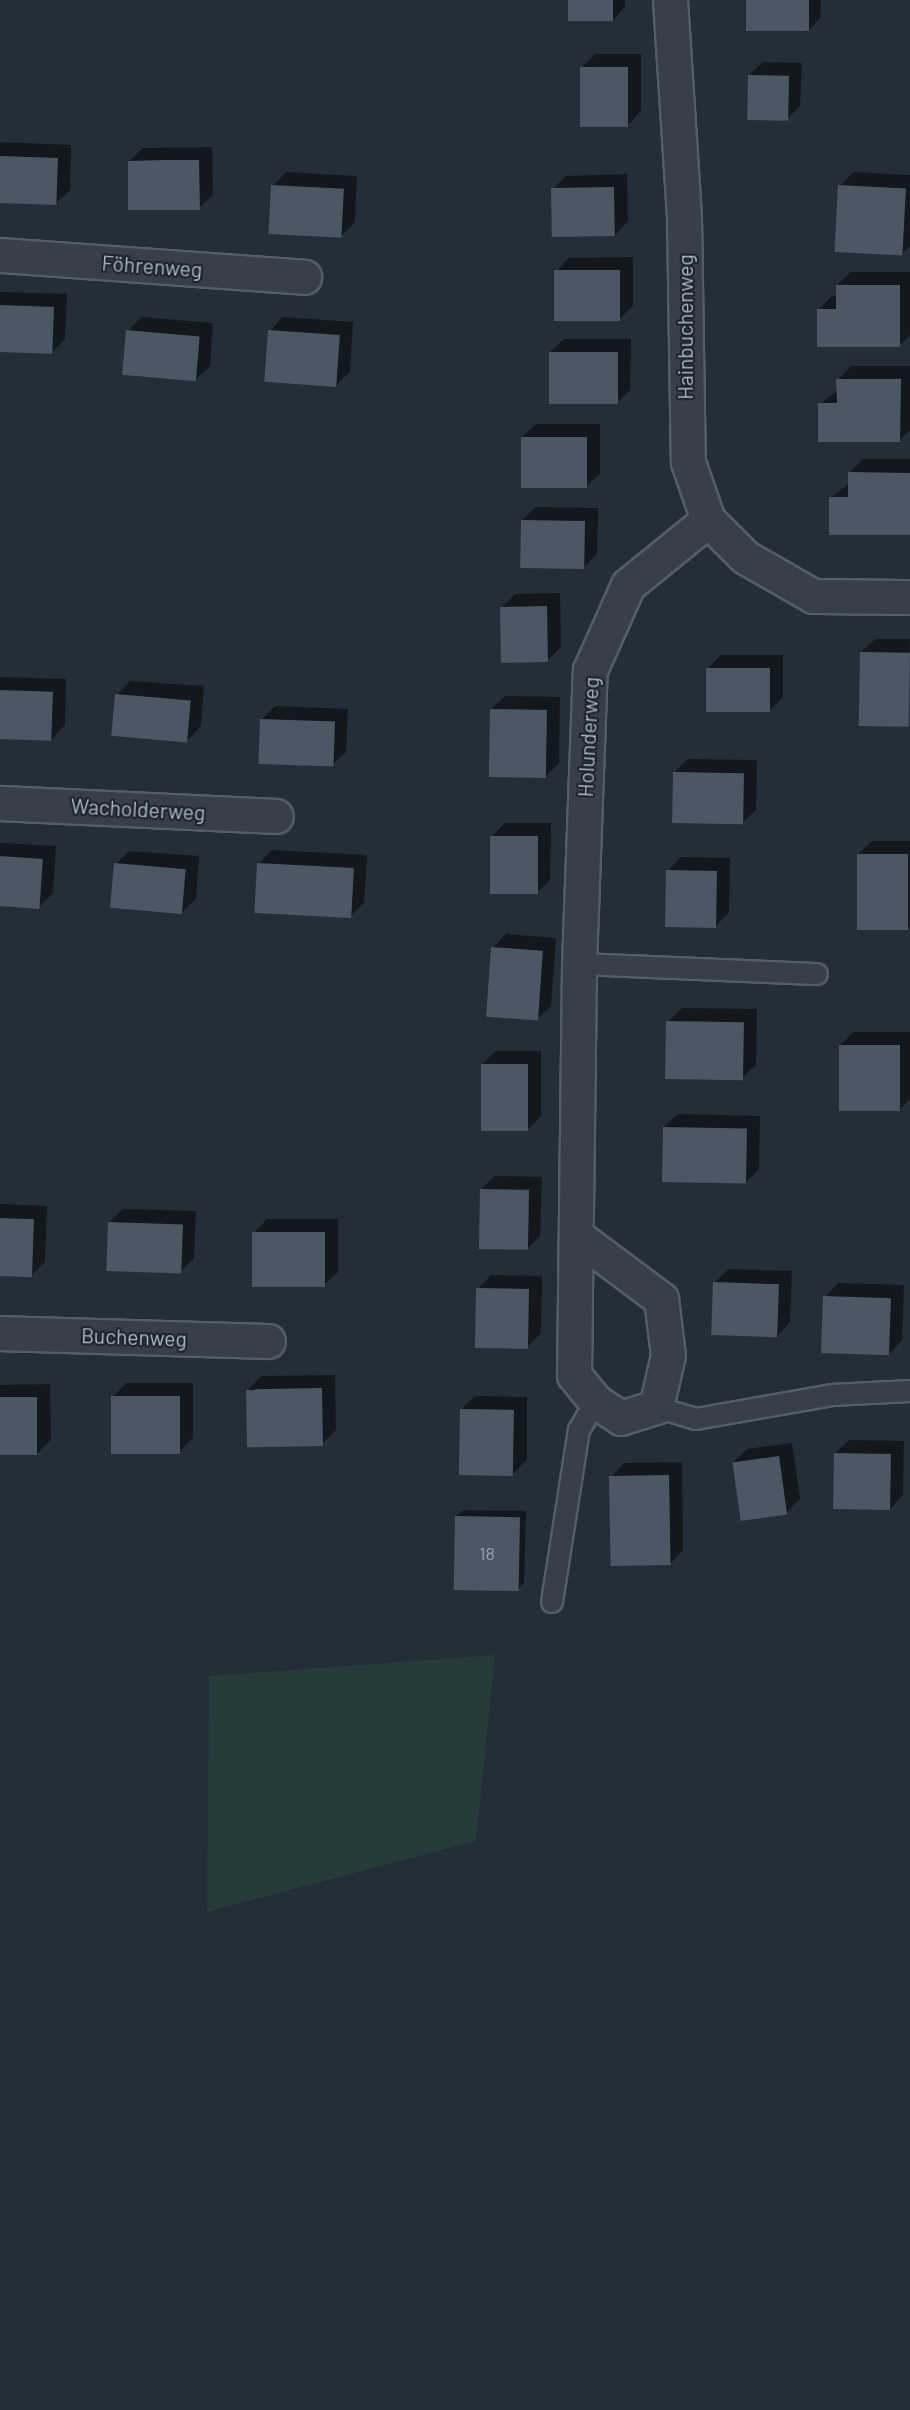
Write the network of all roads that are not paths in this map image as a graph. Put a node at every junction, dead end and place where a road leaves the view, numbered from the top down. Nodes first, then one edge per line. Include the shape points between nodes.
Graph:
1 (670, 0) edge
2 (0, 255) edge
3 (304, 278) dead end
4 (708, 520) junction
5 (910, 597) edge
6 (0, 803) edge
7 (276, 816) dead end
8 (579, 964) junction
9 (817, 974) dead end
10 (578, 1237) junction
11 (0, 1333) edge
12 (268, 1341) dead end
13 (910, 1391) edge
14 (596, 1402) junction
15 (656, 1407) junction
16 (552, 1602) dead end

1 - 4 street, Hainbuchenweg via 684,218 688,462
2 - 3 street, Föhrenweg
4 - 5 street, Hainbuchenweg via 745,557 813,596
4 - 8 street, Holunderweg via 628,585 590,670
6 - 7 street, Wacholderweg
8 - 9 lane
8 - 10 street, Holunderweg
10 - 14 street, Holunderweg via 574,1375
10 - 15 street via 661,1299 668,1355
11 - 12 street, Buchenweg
13 - 15 lane via 832,1395 696,1419
14 - 15 street, Holunderweg via 621,1418
14 - 16 lane via 579,1430

